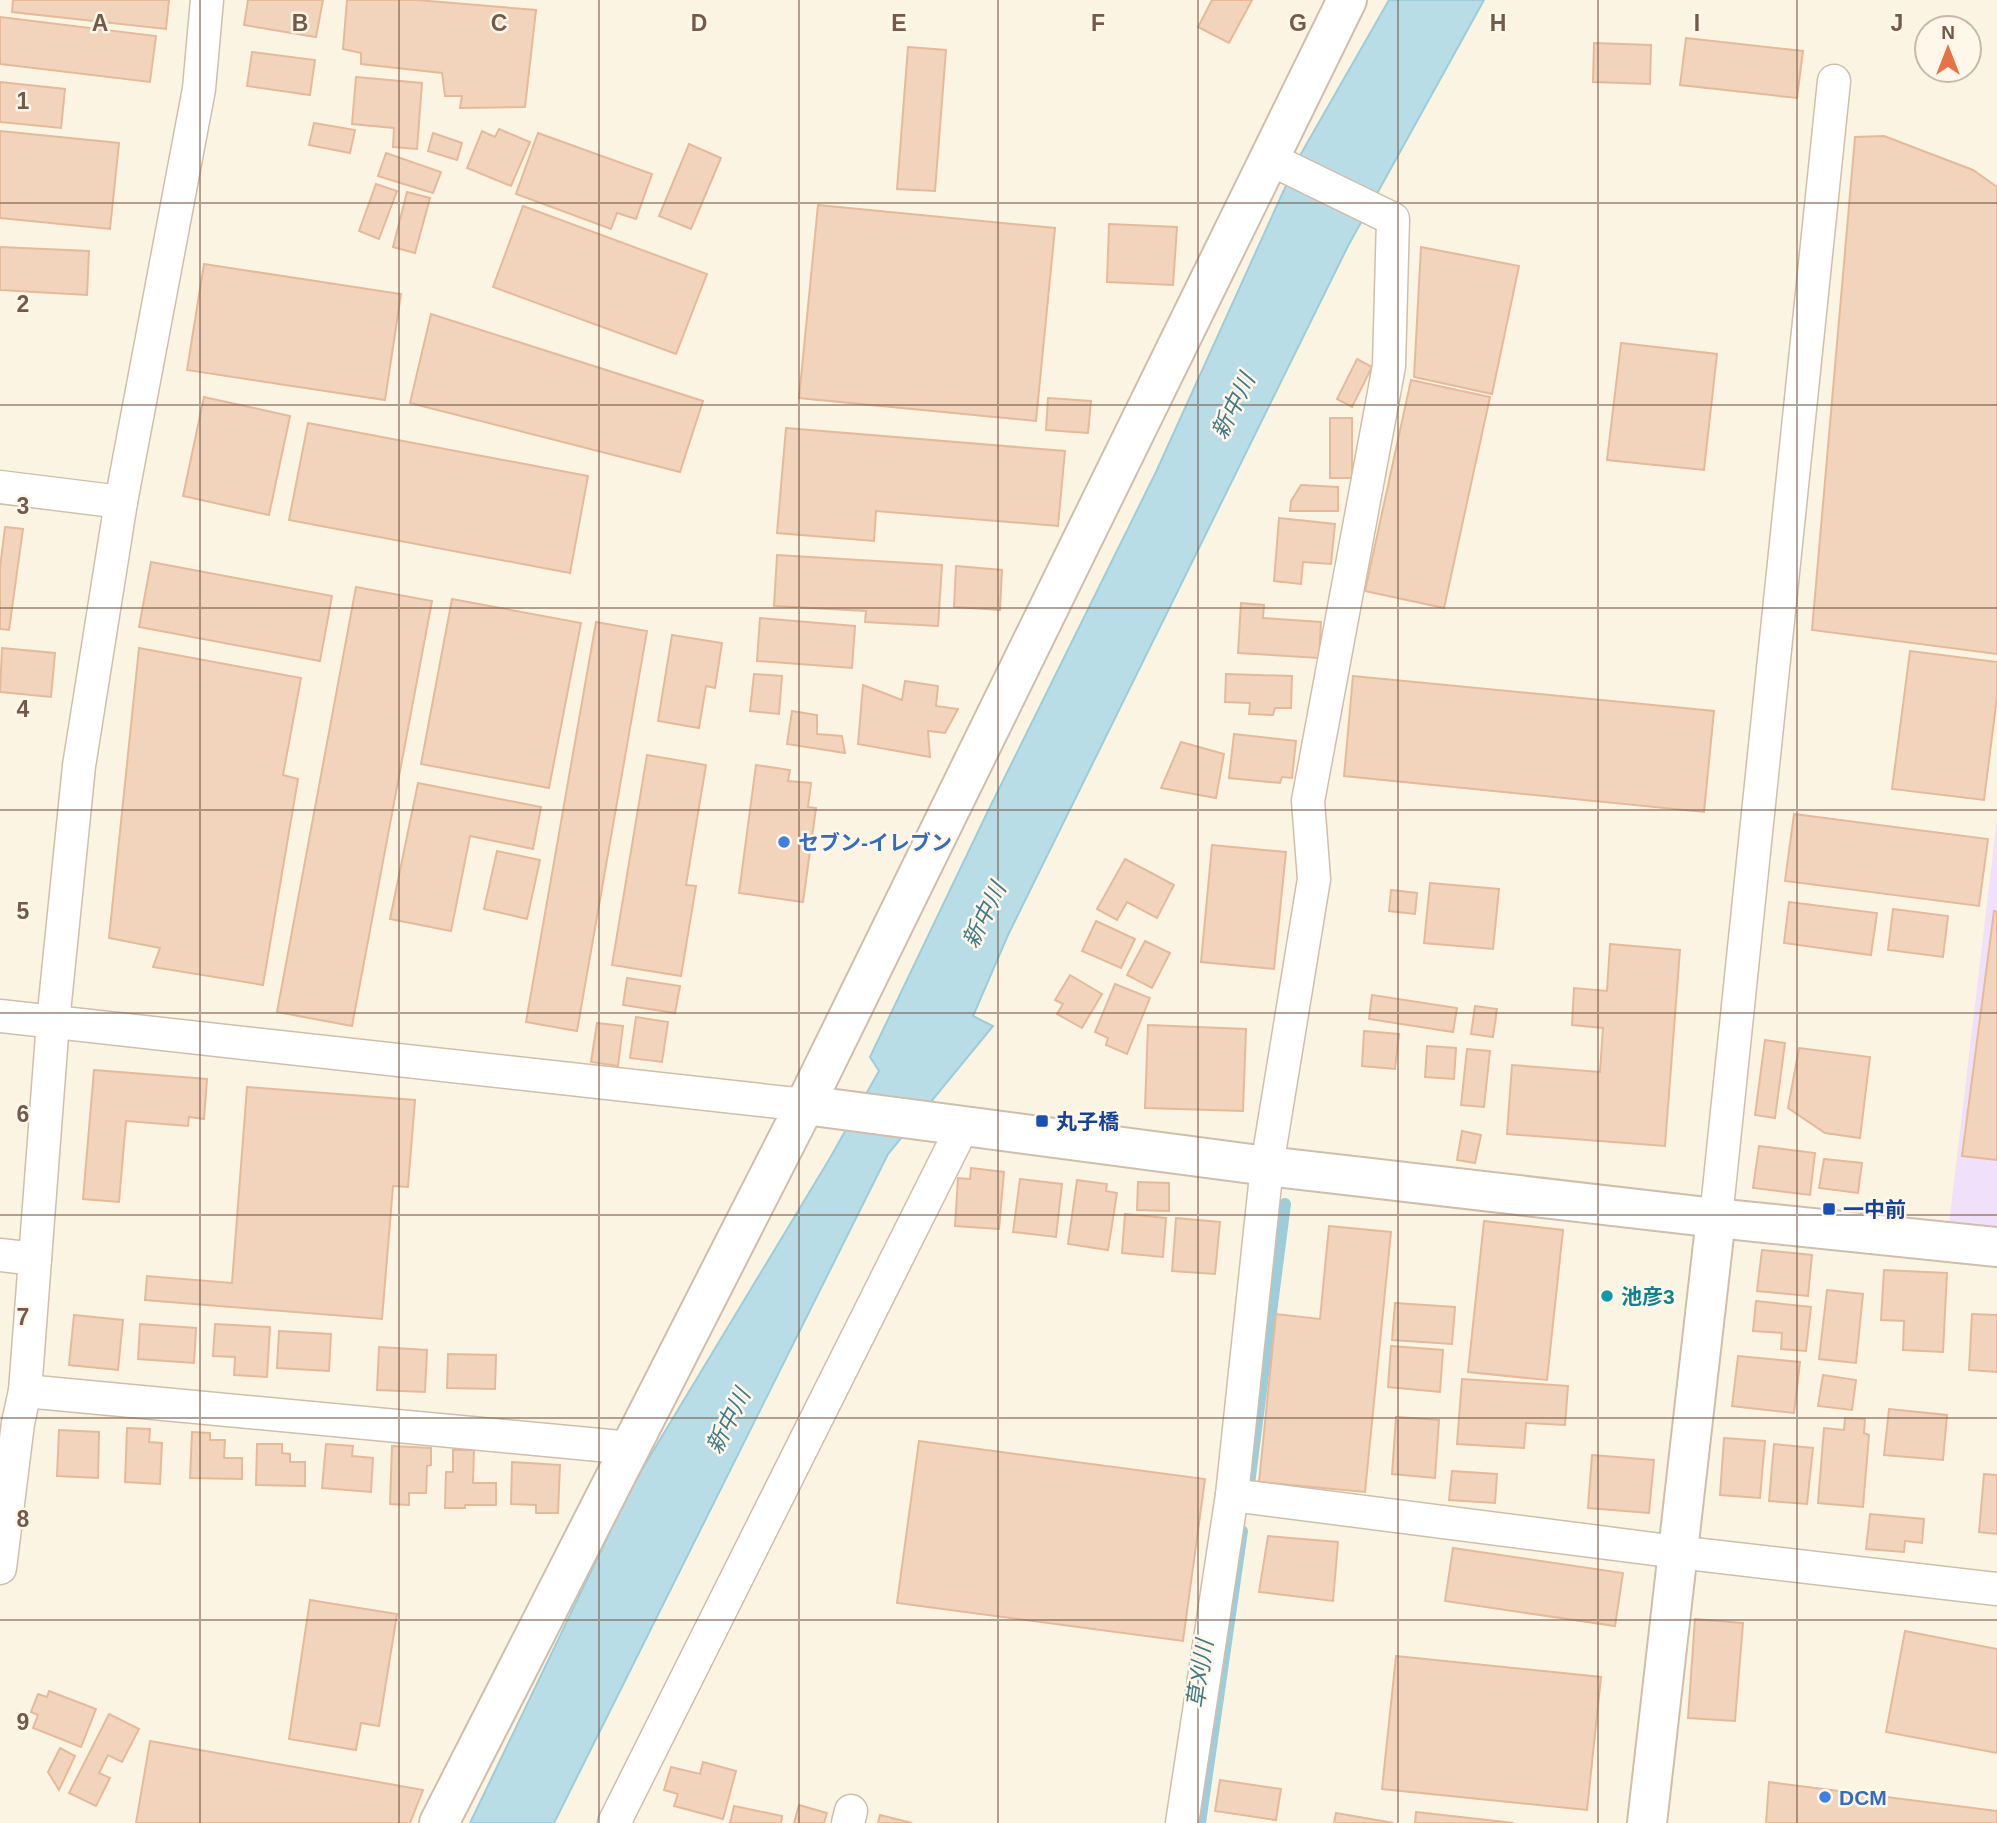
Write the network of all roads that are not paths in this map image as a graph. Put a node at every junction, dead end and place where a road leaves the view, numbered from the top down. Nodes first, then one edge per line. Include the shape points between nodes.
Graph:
1 (207, 0) edge
2 (1347, 0) edge
3 (1834, 81) dead end
4 (1270, 159) junction
5 (0, 487) edge
6 (121, 502) junction
7 (0, 1016) edge
8 (53, 1022) junction
9 (816, 1107) junction
10 (963, 1126) junction
11 (1267, 1166) junction
12 (1716, 1218) junction
13 (1997, 1247) edge
14 (0, 1255) edge
15 (35, 1258) junction
16 (25, 1391) junction
17 (9, 1421) edge
18 (631, 1448) junction
19 (1232, 1495) junction
20 (1677, 1552) junction
21 (0, 1568) edge
22 (1997, 1589) edge
23 (439, 1823) edge
24 (614, 1823) edge
25 (1182, 1823) edge
26 (1647, 1823) edge

1 - 6 street via 199,89
2 - 4 street
3 - 12 street
4 - 9 street
4 - 11 street via 1393,219 1389,366 1308,801 1314,879
5 - 6 street
6 - 8 street via 79,766
7 - 8 street
8 - 9 street
8 - 15 street
9 - 10 street
9 - 18 street
10 - 11 street
10 - 24 street
11 - 12 street
11 - 19 street
12 - 13 street
12 - 20 street
14 - 15 street
15 - 16 street
16 - 17 street
16 - 18 street
17 - 21 street
18 - 23 street
19 - 20 street
19 - 25 street
20 - 22 street
20 - 26 street

